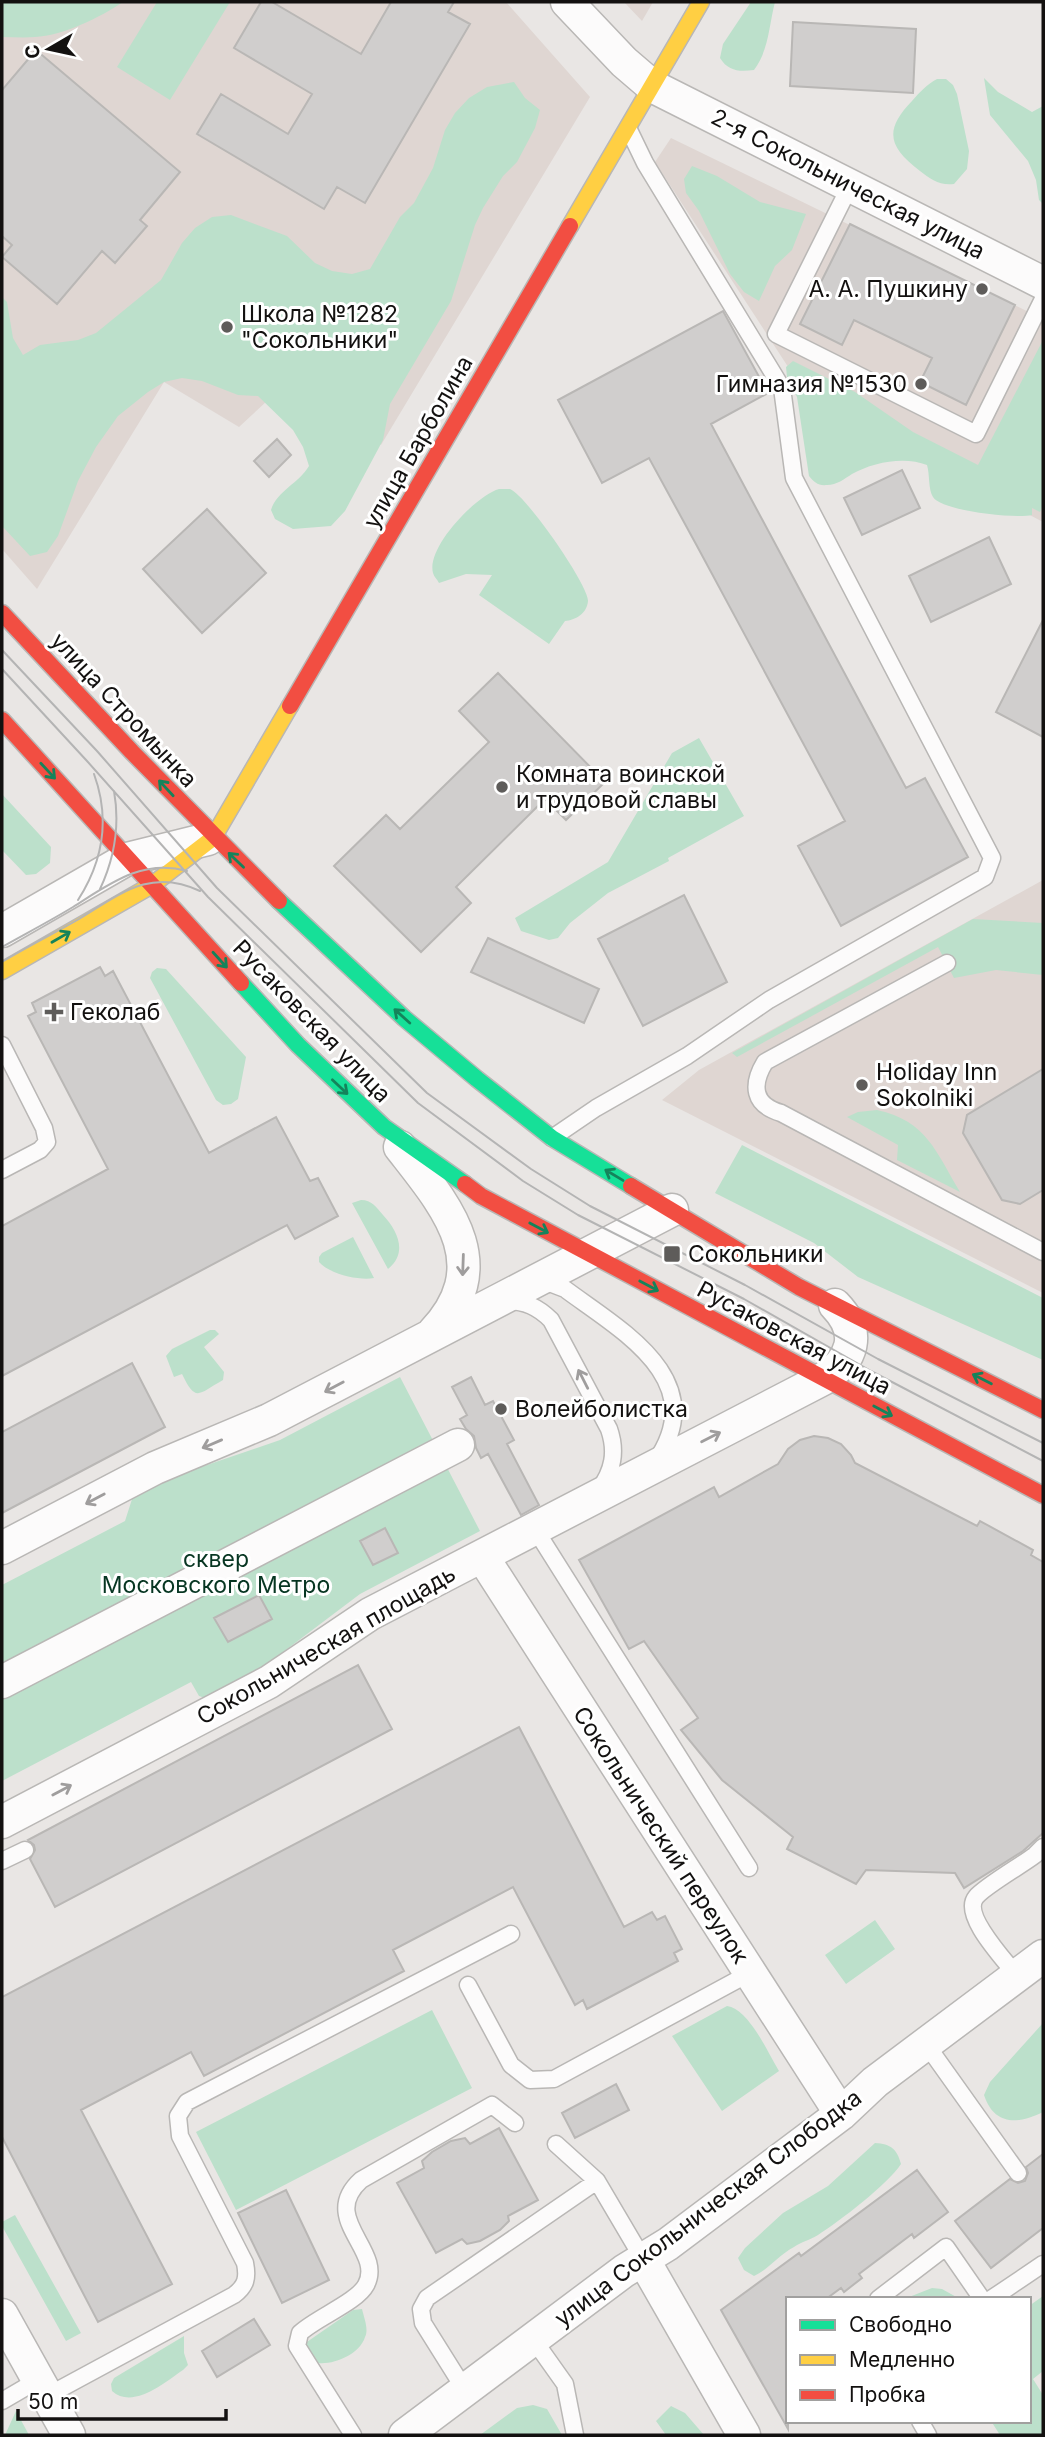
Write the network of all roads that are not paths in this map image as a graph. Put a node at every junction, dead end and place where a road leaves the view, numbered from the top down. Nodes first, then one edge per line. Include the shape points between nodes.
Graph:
1 (567, 2) edge
2 (701, 2) edge
3 (652, 86) junction
4 (627, 128) junction
5 (850, 186) junction
6 (1043, 283) edge
7 (1043, 299) edge
8 (2, 613) edge
9 (2, 720) edge
10 (213, 838) junction
11 (127, 859) junction
12 (152, 885) junction
13 (2, 931) edge
14 (947, 963) dead end
15 (2, 971) edge
16 (2, 1045) edge
17 (384, 1127) junction
18 (552, 1138) junction
19 (2, 1170) edge
20 (672, 1210) junction
21 (1043, 1252) edge
22 (589, 1254) junction
23 (526, 1287) junction
24 (491, 1305) junction
25 (835, 1305) junction
26 (430, 1337) junction
27 (823, 1379) junction
28 (1043, 1410) edge
29 (458, 1444) dead end
30 (651, 1468) junction
31 (1043, 1495) edge
32 (583, 1504) junction
33 (535, 1528) junction
34 (2, 1548) edge
35 (482, 1556) junction
36 (2, 1682) edge
37 (2, 1822) edge
38 (1043, 1847) edge
39 (25, 1850) dead end
40 (2, 1861) edge
41 (749, 1868) dead end
42 (511, 1934) dead end
43 (1043, 1956) edge
44 (750, 1973) junction
45 (1017, 1976) junction
46 (468, 1985) dead end
47 (926, 2044) junction
48 (841, 2114) junction
49 (515, 2123) dead end
50 (556, 2144) dead end
51 (1018, 2173) dead end
52 (597, 2180) junction
53 (643, 2259) junction
54 (1043, 2264) edge
55 (881, 2297) edge
56 (981, 2297) edge
57 (994, 2297) edge
58 (2, 2315) edge
59 (533, 2339) junction
60 (43, 2388) junction
61 (465, 2390) junction
62 (2, 2401) edge
63 (69, 2435) edge
64 (353, 2435) edge
65 (405, 2435) edge
66 (575, 2435) edge
67 (744, 2435) edge

1 - 3 street, 2-я Сокольническая улица
2 - 3 main road, улица Барболина
3 - 4 main road, улица Барболина
3 - 5 street, 2-я Сокольническая улица
4 - 10 main road, улица Барболина
4 - 18 lane via 782,388 794,478 992,858 985,877 769,1000
5 - 6 street, 2-я Сокольническая улица
5 - 7 lane via 776,334 976,434
10 -> 8 main road, улица Стромынка
9 -> 11 main road
10 - 11 street
10 - 12 main road, улица Барболина
18 -> 10 main road, Русаковская улица via 453,1061
11 - 12 main road
11 - 13 street
15 -> 12 main road, улица Барболина
12 -> 17 main road, Русаковская улица via 299,1045
14 - 21 lane via 765,1062 756,1075 757,1096 767,1109
16 - 19 lane via 47,1142
17 -> 22 main road, Русаковская улица via 481,1196
17 -> 26 street via 446,1208 461,1241 464,1264 457,1299
20 -> 18 main road, Русаковская улица
20 - 22 street
20 - 25 main road, Русаковская улица
22 - 23 street
22 -> 27 main road, Русаковская улица
23 - 24 street
23 - 30 lane via 538,1283 565,1289 643,1348 658,1365 668,1385 671,1429
24 - 26 street
32 -> 24 lane via 608,1478 614,1460 609,1429 551,1320 519,1301
25 - 27 street, Сокольническая площадь via 848,1324 851,1345 843,1364
28 -> 25 main road, Русаковская улица
26 -> 34 street via 270,1420 155,1468
30 -> 27 street, Сокольническая площадь
27 -> 31 main road, Русаковская улица
29 - 36 street
30 - 32 street, Сокольническая площадь
32 - 33 street, Сокольническая площадь
33 - 35 street, Сокольническая площадь
33 - 41 lane
37 -> 35 street, Сокольническая площадь via 269,1682 370,1614
35 - 44 street, Сокольнический переулок
38 - 45 lane via 975,1898 971,1909
39 - 40 lane
42 - 60 lane via 187,2102 177,2116 180,2136 245,2263 247,2281 234,2295
43 - 45 street, улица Сокольническая Слободка
44 - 46 lane via 554,2079 530,2081 511,2066
44 - 48 street, Сокольнический переулок
45 - 47 street, улица Сокольническая Слободка
47 - 48 street, улица Сокольническая Слободка via 874,2082
47 - 51 lane
48 - 53 street, улица Сокольническая Слободка
49 - 64 lane via 492,2105 352,2188 346,2212 369,2266 369,2278 356,2296 300,2333 297,2347
50 - 52 lane
52 - 53 lane
52 - 61 lane via 427,2298 421,2309 423,2323
53 - 59 street, улица Сокольническая Слободка
53 - 67 street
54 - 57 lane
55 - 56 lane via 946,2247
58 - 60 street
59 - 61 street, улица Сокольническая Слободка
59 - 66 lane via 565,2384
60 - 62 lane
60 - 63 street
61 - 65 street, улица Сокольническая Слободка

